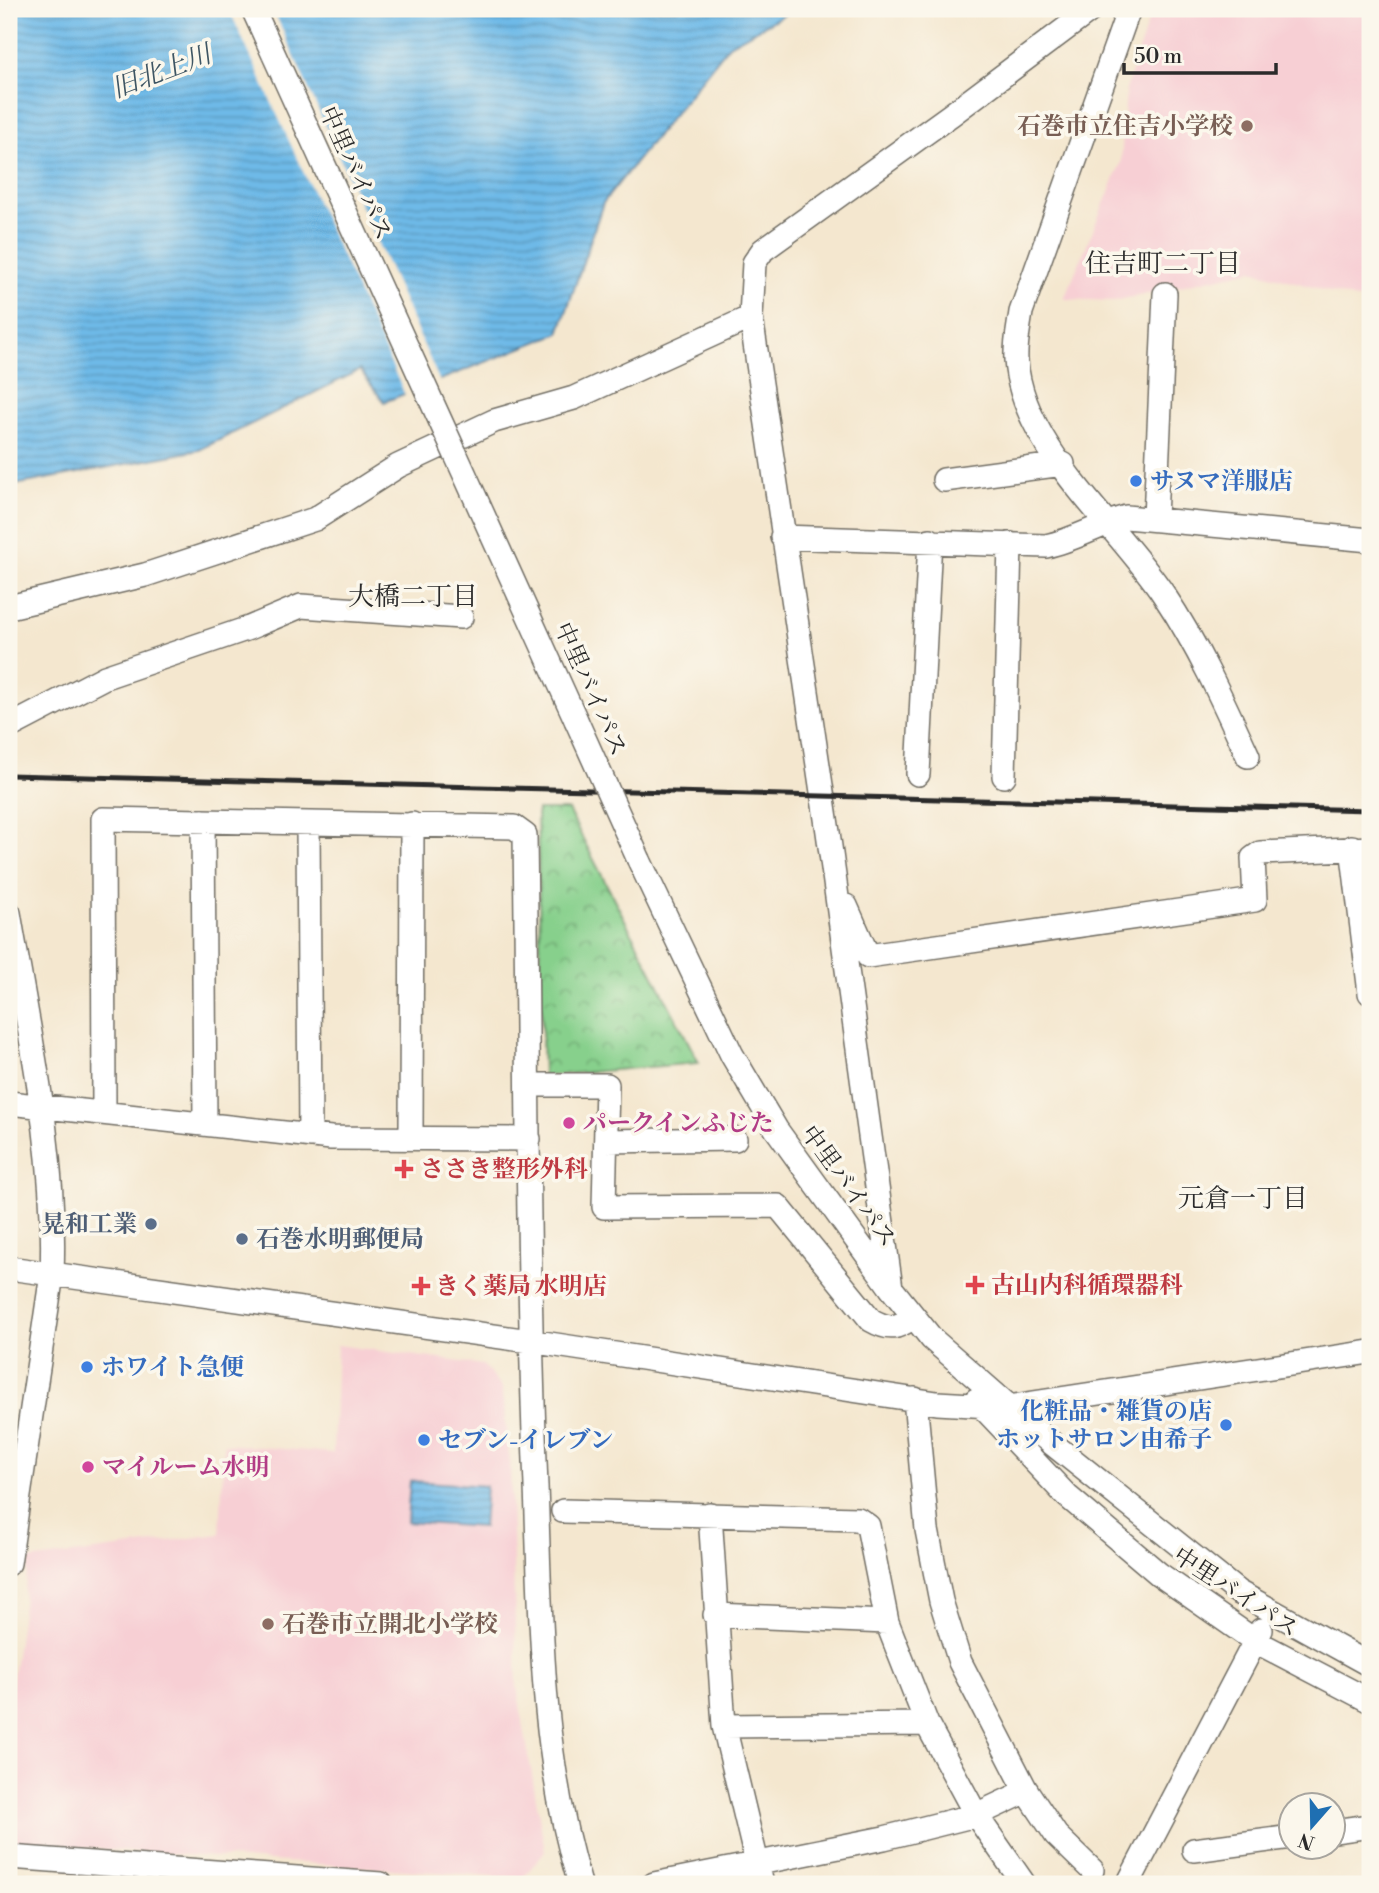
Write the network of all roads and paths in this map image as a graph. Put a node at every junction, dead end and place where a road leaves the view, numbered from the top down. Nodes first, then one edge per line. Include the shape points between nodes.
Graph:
1 (253, 9) edge
2 (1092, 9) edge
3 (1129, 9) edge
4 (1165, 294) dead end
5 (751, 317) junction
6 (1063, 464) junction
7 (944, 480) dead end
8 (1156, 518) junction
9 (1105, 523) junction
10 (782, 537) junction
11 (929, 540) junction
12 (1370, 540) edge
13 (1010, 544) junction
14 (9, 607) edge
15 (461, 617) dead end
16 (9, 727) edge
17 (1248, 755) dead end
18 (918, 774) dead end
19 (1004, 776) dead end
20 (203, 821) junction
21 (308, 824) junction
22 (411, 824) junction
23 (1361, 848) edge
24 (835, 880) junction
25 (9, 913) edge
26 (1370, 993) edge
27 (528, 1085) junction
28 (9, 1103) edge
29 (42, 1107) junction
30 (104, 1111) junction
31 (205, 1124) junction
32 (310, 1136) junction
33 (411, 1137) junction
34 (529, 1139) junction
35 (735, 1139) dead end
36 (606, 1141) junction
37 (9, 1268) edge
38 (52, 1274) junction
39 (891, 1288) junction
40 (914, 1317) junction
41 (530, 1340) junction
42 (1370, 1352) edge
43 (946, 1353) junction
44 (915, 1399) junction
45 (980, 1405) junction
46 (1007, 1406) junction
47 (18, 1439) edge
48 (563, 1511) dead end
49 (710, 1514) junction
50 (9, 1563) edge
51 (1271, 1612) junction
52 (715, 1615) junction
53 (887, 1622) junction
54 (1255, 1641) junction
55 (1370, 1665) edge
56 (1370, 1701) edge
57 (927, 1724) junction
58 (724, 1726) junction
59 (1027, 1791) junction
60 (976, 1815) junction
61 (1370, 1826) edge
62 (1348, 1829) edge
63 (1278, 1839) edge
64 (1194, 1850) dead end
65 (9, 1857) edge
66 (1092, 1870) dead end
67 (759, 1874) edge
68 (381, 1884) edge
69 (580, 1884) edge
70 (654, 1884) edge
71 (1024, 1884) edge
72 (1128, 1884) edge

1 - 39 street, 中里バイパス, bridge via 732,1055 776,1129
2 - 5 street via 763,250 754,263
3 - 6 street via 1021,312 1016,358 1027,407
4 - 8 street
5 - 10 street
5 - 14 street via 575,398 494,421 398,466 315,519 145,575
6 - 7 street
6 - 9 street
8 - 9 street via 1126,517
8 - 12 street
9 - 13 street via 1046,547
9 - 17 street via 1163,594 1215,683
10 - 11 street
10 - 24 street
11 - 13 street
11 - 18 street
13 - 19 street
15 - 16 street via 301,606 105,677
20 - 21 street
20 - 30 street via 103,819
20 - 31 street
21 - 22 street
21 - 32 street
22 - 27 street via 514,827 524,835
22 - 33 street
23 - 24 street via 1260,853 1253,858 1255,900 868,956
23 - 26 street
24 - 39 street
25 - 29 street
27 - 34 street
27 - 36 street via 607,1085
28 - 29 street
29 - 30 street
29 - 38 street via 52,1182
30 - 31 street
31 - 32 street
32 - 33 street
33 - 34 street
34 - 41 street
35 - 36 street
36 - 40 street via 604,1207 778,1206 871,1320 885,1328 897,1328
37 - 38 street
38 - 41 street
38 - 47 street
39 - 40 street, 中里バイパス
40 - 43 street, 中里バイパス
41 - 44 street
41 - 69 street via 544,1705 564,1833
42 - 46 street
43 - 45 street, 中里バイパス
43 - 46 street, 中里バイパス
44 - 45 street
44 - 59 street via 927,1530 941,1601 960,1662
45 - 46 street
45 - 54 street, 中里バイパス via 1067,1496 1159,1574
46 - 51 street, 中里バイパス via 1182,1548
47 - 50 street
48 - 49 street
49 - 52 street
49 - 53 street via 864,1522
51 - 54 street
51 - 55 street, 中里バイパス
52 - 53 street
52 - 58 street
53 - 57 street
54 - 56 street, 中里バイパス
54 - 72 street
57 - 58 street
57 - 60 street
58 - 67 street
59 - 60 street
59 - 66 street via 1056,1835
60 - 67 street
60 - 71 street
61 - 62 street
63 - 64 street
65 - 68 street
67 - 70 street

